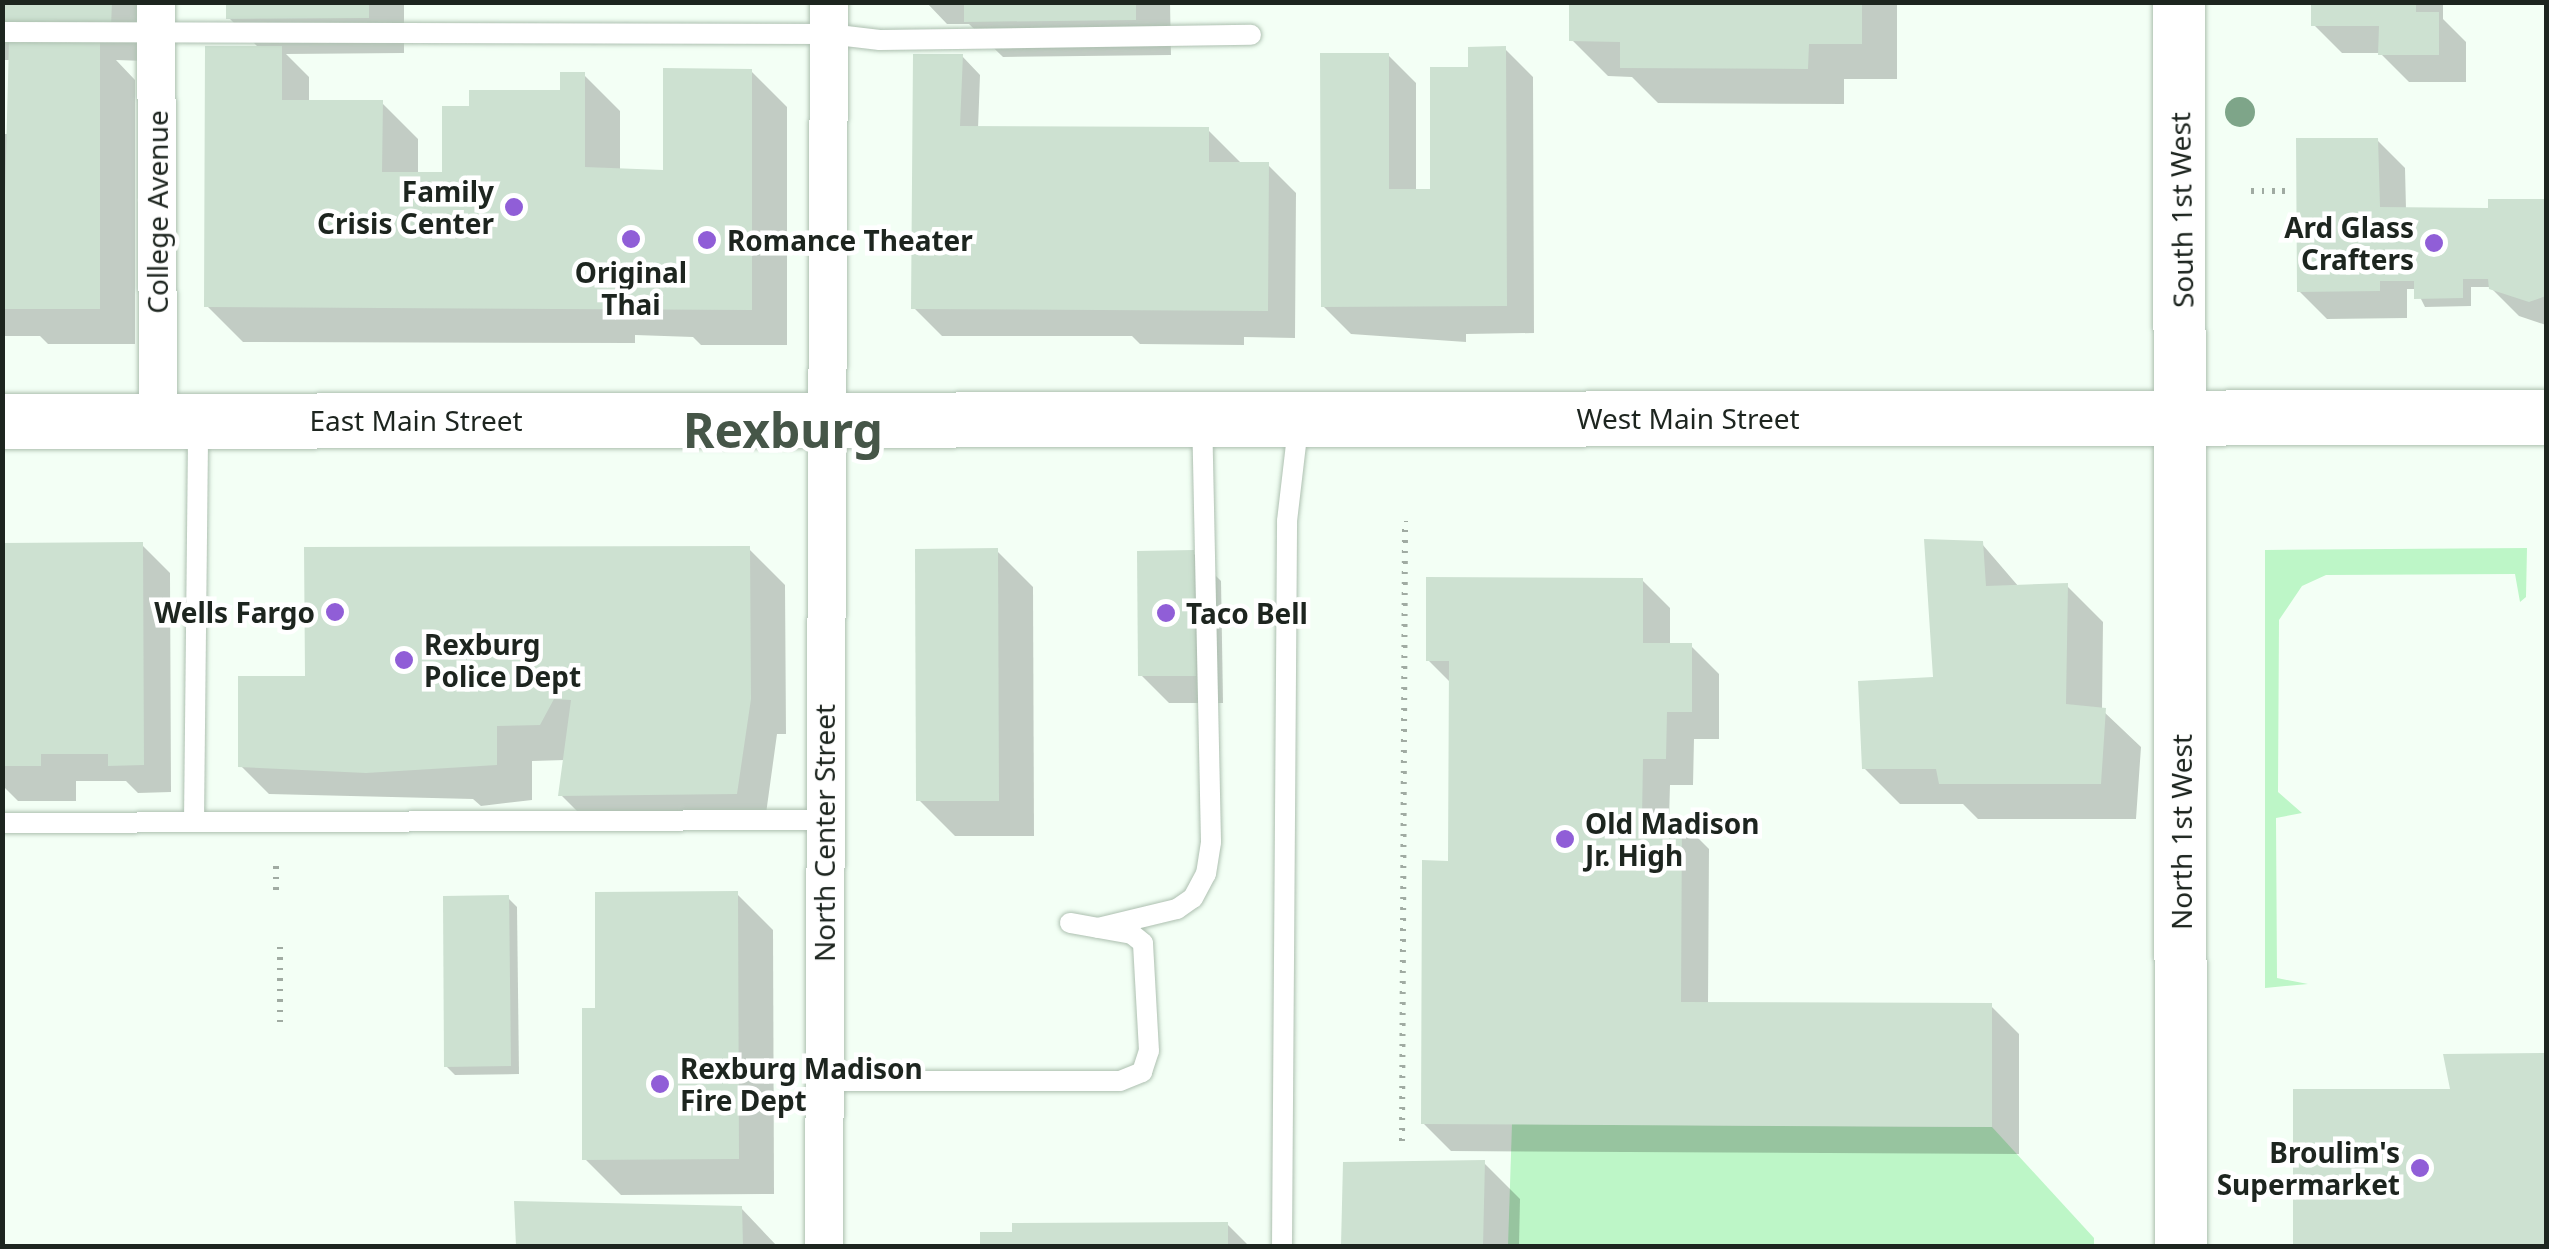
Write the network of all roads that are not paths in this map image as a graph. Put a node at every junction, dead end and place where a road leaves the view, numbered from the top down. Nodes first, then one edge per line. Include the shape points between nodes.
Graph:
1 (2179, 2) edge
2 (156, 18) edge
3 (829, 18) edge
4 (2, 32) edge
5 (1251, 35) dead end
6 (2183, 418) junction
7 (2546, 418) edge
8 (829, 419) junction
9 (1202, 419) junction
10 (1299, 419) junction
11 (178, 420) junction
12 (2, 421) edge
13 (822, 820) junction
14 (194, 822) junction
15 (2, 823) edge
16 (1070, 923) dead end
17 (1098, 928) junction
18 (823, 1081) junction
19 (824, 1246) edge
20 (1282, 1246) edge
21 (2181, 1246) edge

1 - 6 street, South 1st West
2 - 3 lane
2 - 4 lane
2 - 11 street, College Avenue
3 - 5 lane via 880,40
3 - 8 street, North Center Street
6 - 7 main road, West Main Street
6 - 10 main road, West Main Street
6 - 21 street, North 1st West
8 - 9 main road, West Main Street
8 - 11 main road, East Main Street
8 - 13 street, North Center Street
9 - 10 main road, West Main Street
9 - 17 lane via 1211,842 1206,874 1194,898 1178,909
10 - 20 lane via 1287,521
11 - 12 main road, East Main Street
11 - 14 lane
13 - 14 lane
13 - 18 street, North Center Street
14 - 15 lane
16 - 17 lane
17 - 18 lane via 1132,934 1149,958 1149,1051 1142,1072 1120,1081
18 - 19 street, North Center Street

